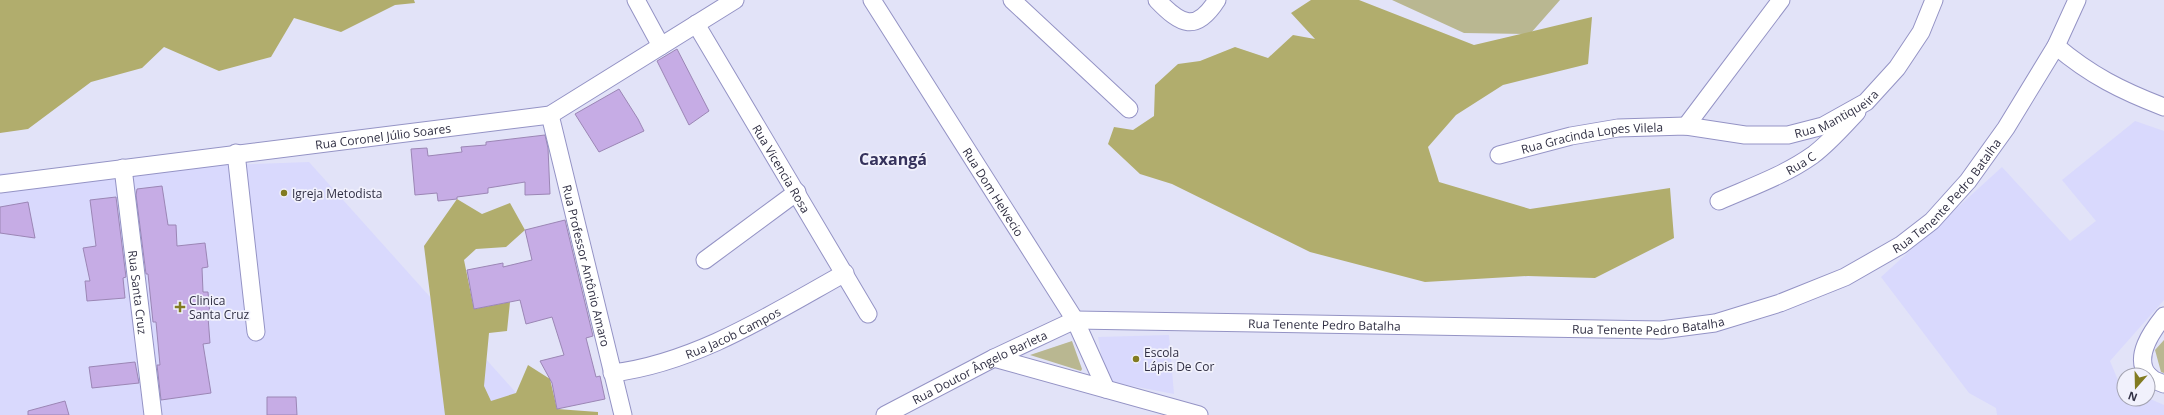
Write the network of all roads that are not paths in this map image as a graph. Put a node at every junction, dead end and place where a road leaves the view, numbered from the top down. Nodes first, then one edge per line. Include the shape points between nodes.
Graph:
1 (636, 0) edge
2 (735, 0) edge
3 (872, 0) edge
4 (1157, 0) edge
5 (1217, 0) edge
6 (1781, 0) edge
7 (1934, 0) edge
8 (2077, 0) edge
9 (1019, 2) edge
10 (696, 24) junction
11 (661, 46) junction
12 (2056, 46) junction
13 (1866, 102) junction
14 (2164, 107) edge
15 (1129, 109) dead end
16 (550, 115) junction
17 (1686, 126) junction
18 (236, 153) junction
19 (1500, 155) dead end
20 (123, 168) junction
21 (0, 184) edge
22 (797, 192) junction
23 (1719, 201) dead end
24 (705, 260) dead end
25 (845, 273) junction
26 (868, 314) dead end
27 (2164, 316) edge
28 (1075, 320) junction
29 (256, 332) dead end
30 (994, 358) junction
31 (2143, 367) edge
32 (612, 373) junction
33 (1106, 389) junction
34 (153, 415) edge
35 (623, 415) edge
36 (885, 415) edge
37 (1199, 415) edge

1 - 11 street
2 - 10 street, Rua Coronel Júlio Soares
3 - 28 street, Rua Dom Helvecio
4 - 5 street via 1175,17 1186,22 1196,22 1203,18
6 - 17 street
7 - 13 street, Rua Mantiqueira via 1917,38 1897,68
8 - 12 street, Rua Tenente Pedro Batalha
9 - 15 street
10 - 11 street, Rua Coronel Júlio Soares
10 - 22 street, Rua Vicencia Rosa
11 - 16 street, Rua Coronel Júlio Soares
12 - 14 street via 2099,79
12 - 28 street, Rua Tenente Pedro Batalha via 2006,128 1968,181 1932,221 1901,245 1845,276 1780,303 1715,323 1661,330
13 - 17 street, Rua Mantiqueira via 1823,126 1788,135 1745,135
13 - 23 street, Rua C via 1840,131 1813,155 1779,175
16 - 18 street, Rua Coronel Júlio Soares
16 - 32 street, Rua Professor Antônio Amaro
17 - 19 street, Rua Gracinda Lopes Vilela via 1618,128 1571,136
18 - 20 street, Rua Coronel Júlio Soares
18 - 29 street
20 - 21 street, Rua Coronel Júlio Soares
20 - 34 street, Rua Santa Cruz
22 - 24 street
22 - 25 street, Rua Vicencia Rosa
25 - 26 street, Rua Vicencia Rosa
25 - 32 street, Rua Jacob Campos via 691,352 652,365
27 - 31 street via 2143,352
28 - 30 street, Rua Doutor Ângelo Barleta
28 - 33 street, Rua Dom Helvecio
30 - 33 street
30 - 36 street, Rua Doutor Ângelo Barleta
32 - 35 street, Rua Professor Antônio Amaro
33 - 37 street

